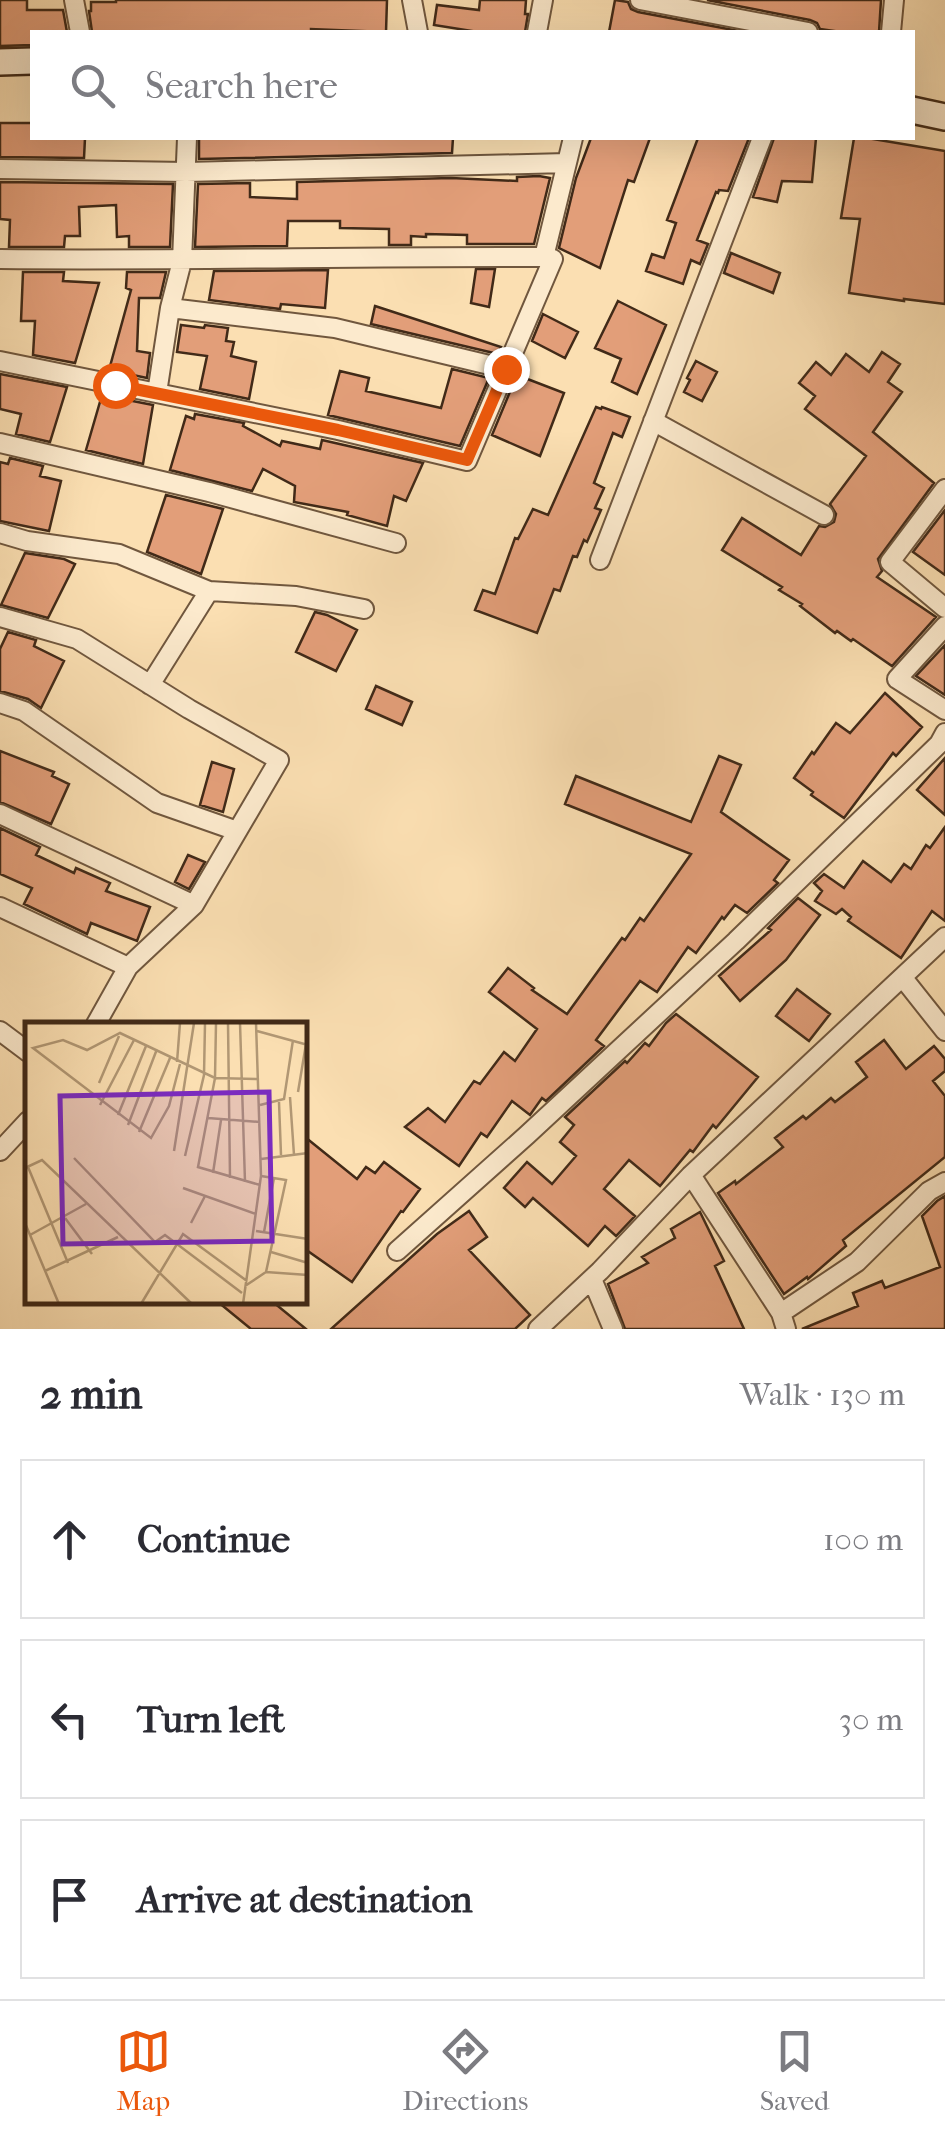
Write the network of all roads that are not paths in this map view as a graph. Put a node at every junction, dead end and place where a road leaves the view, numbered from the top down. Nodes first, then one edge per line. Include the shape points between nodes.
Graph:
1 (74, 0) edge
2 (412, 0) edge
3 (543, 0) edge
4 (640, 0) edge
5 (894, 0) edge
6 (80, 30) edge
7 (418, 30) edge
8 (538, 30) edge
9 (798, 30) edge
10 (891, 30) edge
11 (0, 62) edge
12 (30, 62) edge
13 (915, 111) edge
14 (945, 116) edge
15 (187, 140) edge
16 (572, 140) edge
17 (761, 140) edge
18 (567, 163) junction
19 (0, 168) edge
20 (186, 172) junction
21 (544, 258) junction
22 (0, 260) edge
23 (182, 260) junction
24 (170, 308) junction
25 (0, 361) edge
26 (506, 369) junction
27 (157, 394) junction
28 (653, 421) junction
29 (0, 443) edge
30 (945, 488) edge
31 (824, 515) dead end
32 (0, 533) edge
33 (396, 543) dead end
34 (600, 560) dead end
35 (210, 591) junction
36 (945, 608) edge
37 (364, 609) dead end
38 (0, 617) edge
39 (945, 626) edge
40 (150, 685) junction
41 (0, 703) edge
42 (945, 710) edge
43 (945, 733) edge
44 (0, 814) edge
45 (238, 831) junction
46 (194, 905) junction
47 (0, 907) edge
48 (945, 937) edge
49 (128, 968) junction
50 (904, 978) junction
51 (97, 1022) edge
52 (0, 1031) edge
53 (945, 1031) edge
54 (25, 1050) edge
55 (25, 1124) edge
56 (0, 1151) edge
57 (691, 1175) junction
58 (945, 1182) edge
59 (397, 1251) dead end
60 (592, 1279) junction
61 (783, 1321) edge
62 (538, 1329) edge
63 (613, 1329) edge

1 - 6 street
2 - 7 street
3 - 8 street
4 - 9 street
5 - 10 street
11 - 12 main road
13 - 14 main road
15 - 20 street
16 - 18 street
17 - 28 street
18 - 20 street
18 - 21 street
19 - 20 street
20 - 23 street
21 - 23 street
21 - 26 street via 553,260
22 - 23 street
23 - 24 street
24 - 26 street via 335,328
24 - 27 street
25 - 27 street
26 - 27 street via 467,460
28 - 31 street
28 - 34 street
29 - 33 street
30 - 36 street via 890,562
32 - 35 street via 120,554
35 - 37 street via 296,596
35 - 40 street
38 - 40 street via 76,639
39 - 42 street via 897,679
40 - 45 street via 279,760
41 - 45 street via 24,711 157,803
43 - 59 street via 736,942
44 - 46 street
45 - 46 street
46 - 49 street
47 - 49 street
48 - 50 street
49 - 51 street
50 - 53 street
50 - 57 street
52 - 54 street
55 - 56 street
57 - 60 street
57 - 61 street
58 - 61 street
60 - 62 street
60 - 63 street

